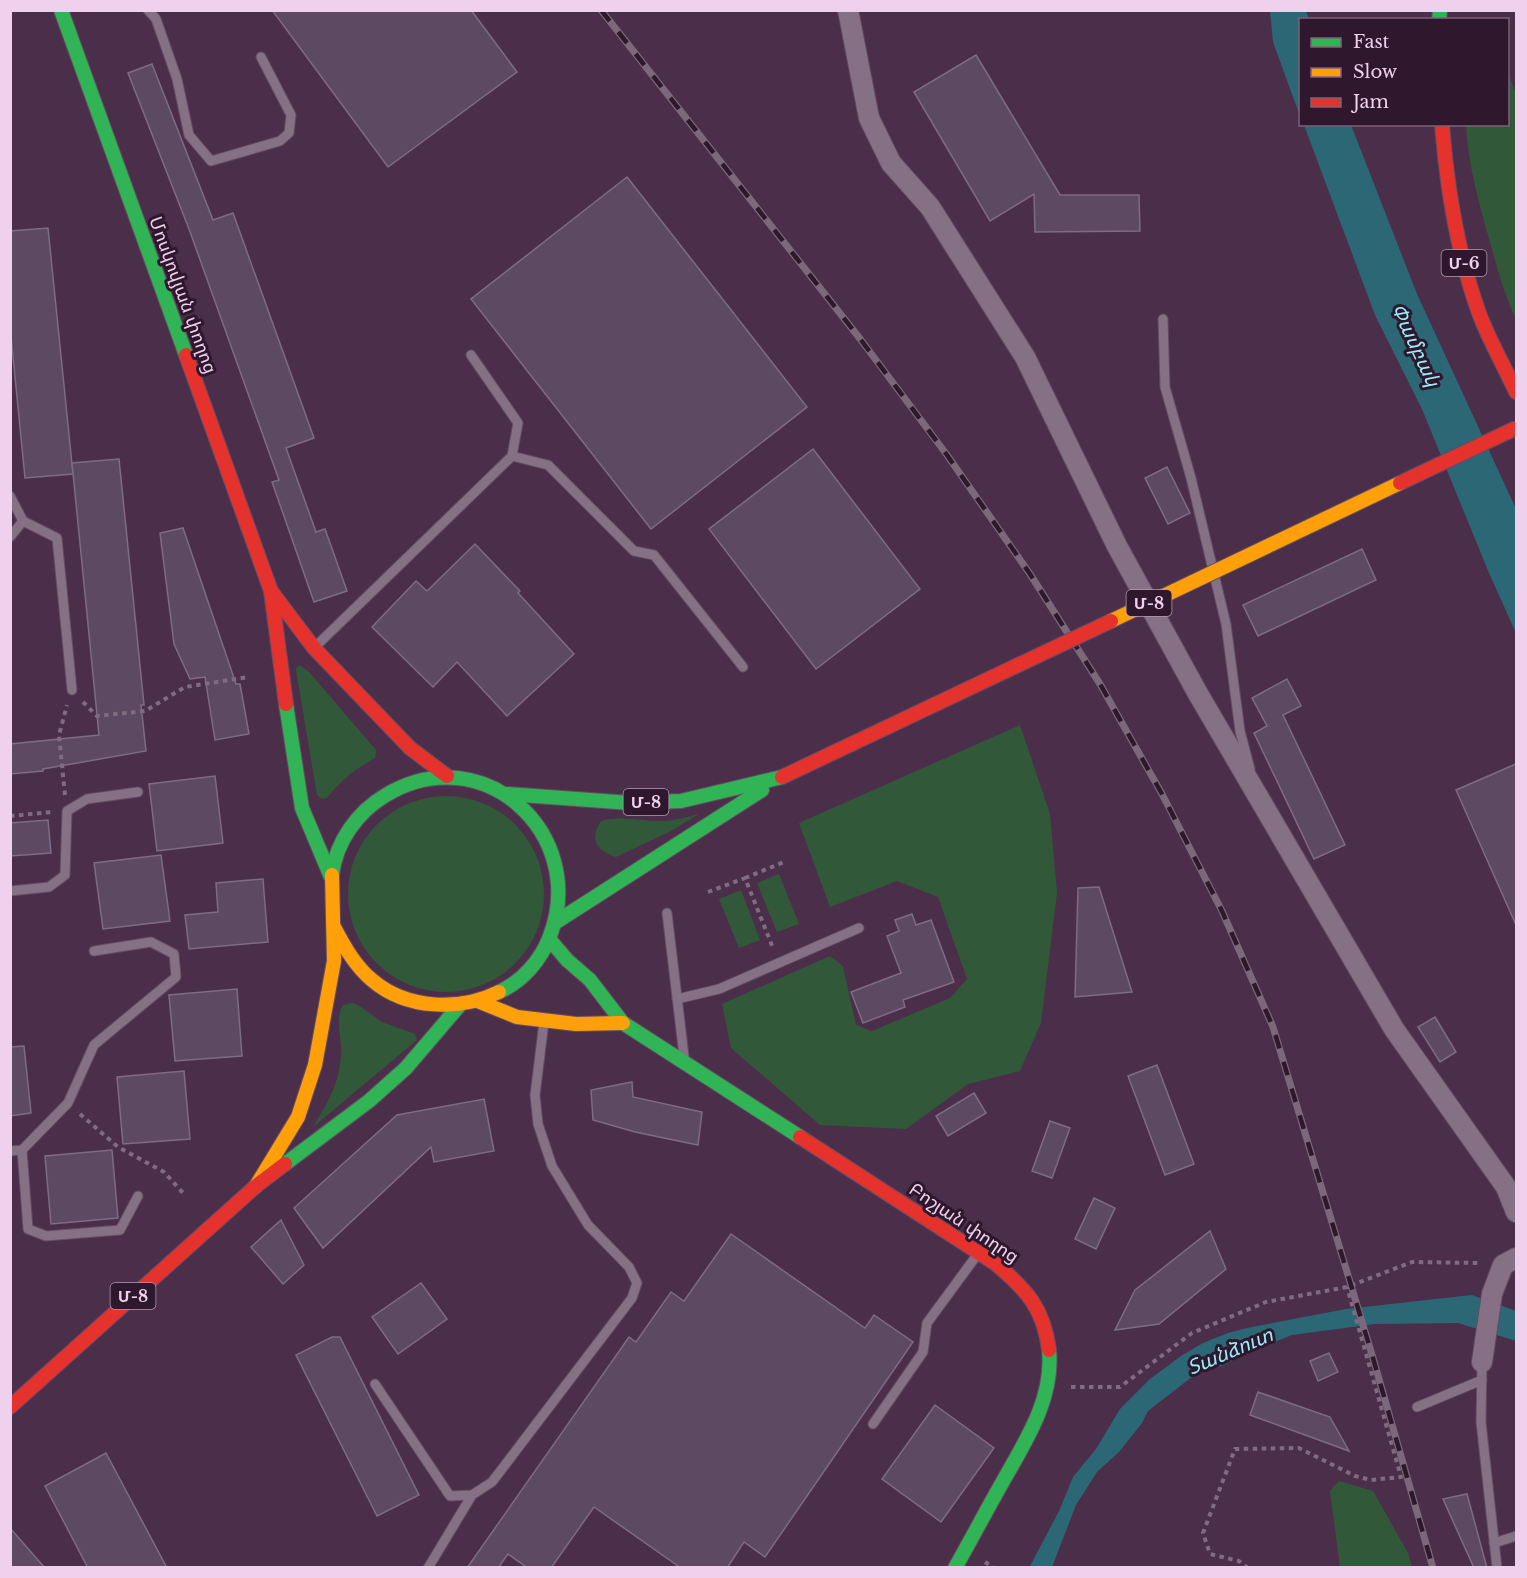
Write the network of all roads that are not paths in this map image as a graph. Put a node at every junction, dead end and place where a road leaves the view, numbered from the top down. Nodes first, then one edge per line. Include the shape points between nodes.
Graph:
1 (61, 10) edge
2 (148, 10) edge
3 (848, 10) edge
4 (261, 57) dead end
5 (1442, 126) edge
6 (1163, 319) dead end
7 (471, 355) dead end
8 (1516, 392) edge
9 (1516, 428) edge
10 (512, 456) junction
11 (10, 496) edge
12 (23, 521) junction
13 (10, 537) edge
14 (271, 591) junction
15 (314, 648) junction
16 (743, 667) dead end
17 (72, 690) road end
18 (447, 776) junction
19 (782, 777) junction
20 (1256, 791) junction
21 (138, 792) dead end
22 (507, 794) junction
23 (331, 877) junction
24 (10, 891) edge
25 (667, 913) dead end
26 (556, 922) junction
27 (334, 927) junction
28 (859, 928) dead end
29 (550, 940) junction
30 (94, 951) dead end
31 (677, 999) junction
32 (480, 1002) junction
33 (459, 1006) junction
34 (544, 1020) junction
35 (623, 1023) junction
36 (685, 1063) junction
37 (22, 1150) junction
38 (10, 1151) edge
39 (256, 1186) junction
40 (138, 1196) dead end
41 (1516, 1212) edge
42 (979, 1253) junction
43 (1510, 1262) edge
44 (1482, 1371) junction
45 (375, 1384) dead end
46 (12, 1402) edge
47 (1417, 1407) dead end
48 (873, 1424) dead end
49 (472, 1495) junction
50 (1516, 1536) edge
51 (1494, 1543) junction
52 (428, 1568) edge
53 (955, 1568) edge
54 (1497, 1568) edge

1 - 14 main road, Մոսկովյան փողոց
2 - 4 lane via 156,19 177,80 189,135 211,161 280,141 289,133 291,115
3 - 20 street via 869,118 891,163 930,207 1025,357 1117,546
5 - 8 main road, Մ-6 / Մ-6 via 1461,251 1476,306
6 - 20 lane via 1165,387 1226,624 1240,731
7 - 10 lane via 518,423
9 - 19 main road, Մ-8, bridge
10 - 15 lane
10 - 16 lane via 548,465 634,551 654,555
11 - 12 lane
12 - 13 lane
12 - 17 lane via 57,538
14 - 15 main road, Մոսկովյան փողոց
14 - 23 main road, Մոսկովյան փողոց via 302,808
15 - 18 main road, Մոսկովյան փողոց via 410,748
18 - 22 main road via 468,778
18 - 23 main road via 400,785 361,812 336,853
19 - 22 main road, Մ-8 via 681,801 631,802
19 - 26 main road, Մ-8
20 - 41 street via 1394,1029 1506,1187
21 - 24 lane via 87,799 67,811 65,875 49,886
22 - 26 main road via 529,813 546,837 556,864 560,893
23 - 27 main road
25 - 31 lane
26 - 29 main road
27 - 33 main road via 348,954 378,985 416,1003
27 - 39 main road, Մ-8 via 334,960 315,1067 297,1118
28 - 31 lane via 719,989
29 - 32 main road via 523,976 503,992
29 - 35 main road, Բոշյան փողոց via 590,980
30 - 37 lane via 151,942 174,954 176,977 94,1045 68,1103
31 - 36 lane
32 - 33 main road
32 - 34 main road via 517,1017
33 - 39 main road, Մ-8 via 405,1068 374,1096
34 - 35 main road
34 - 49 lane via 535,1095 538,1124 552,1166 588,1226 629,1267 637,1283 632,1299 492,1482
35 - 36 main road, Բոշյան փողոց
36 - 42 main road, Բոշյան փողոց
37 - 38 lane
37 - 40 lane via 28,1229 46,1236 120,1230
39 - 46 main road, Մ-8
42 - 48 lane via 927,1323 923,1352
42 - 53 main road, Բոշյան փողոց via 1019,1283 1035,1302 1047,1332 1050,1360 1037,1420
43 - 44 street via 1492,1294
44 - 47 lane
44 - 51 lane via 1481,1422
45 - 49 lane via 450,1496
49 - 52 lane
50 - 51 lane
51 - 54 lane

